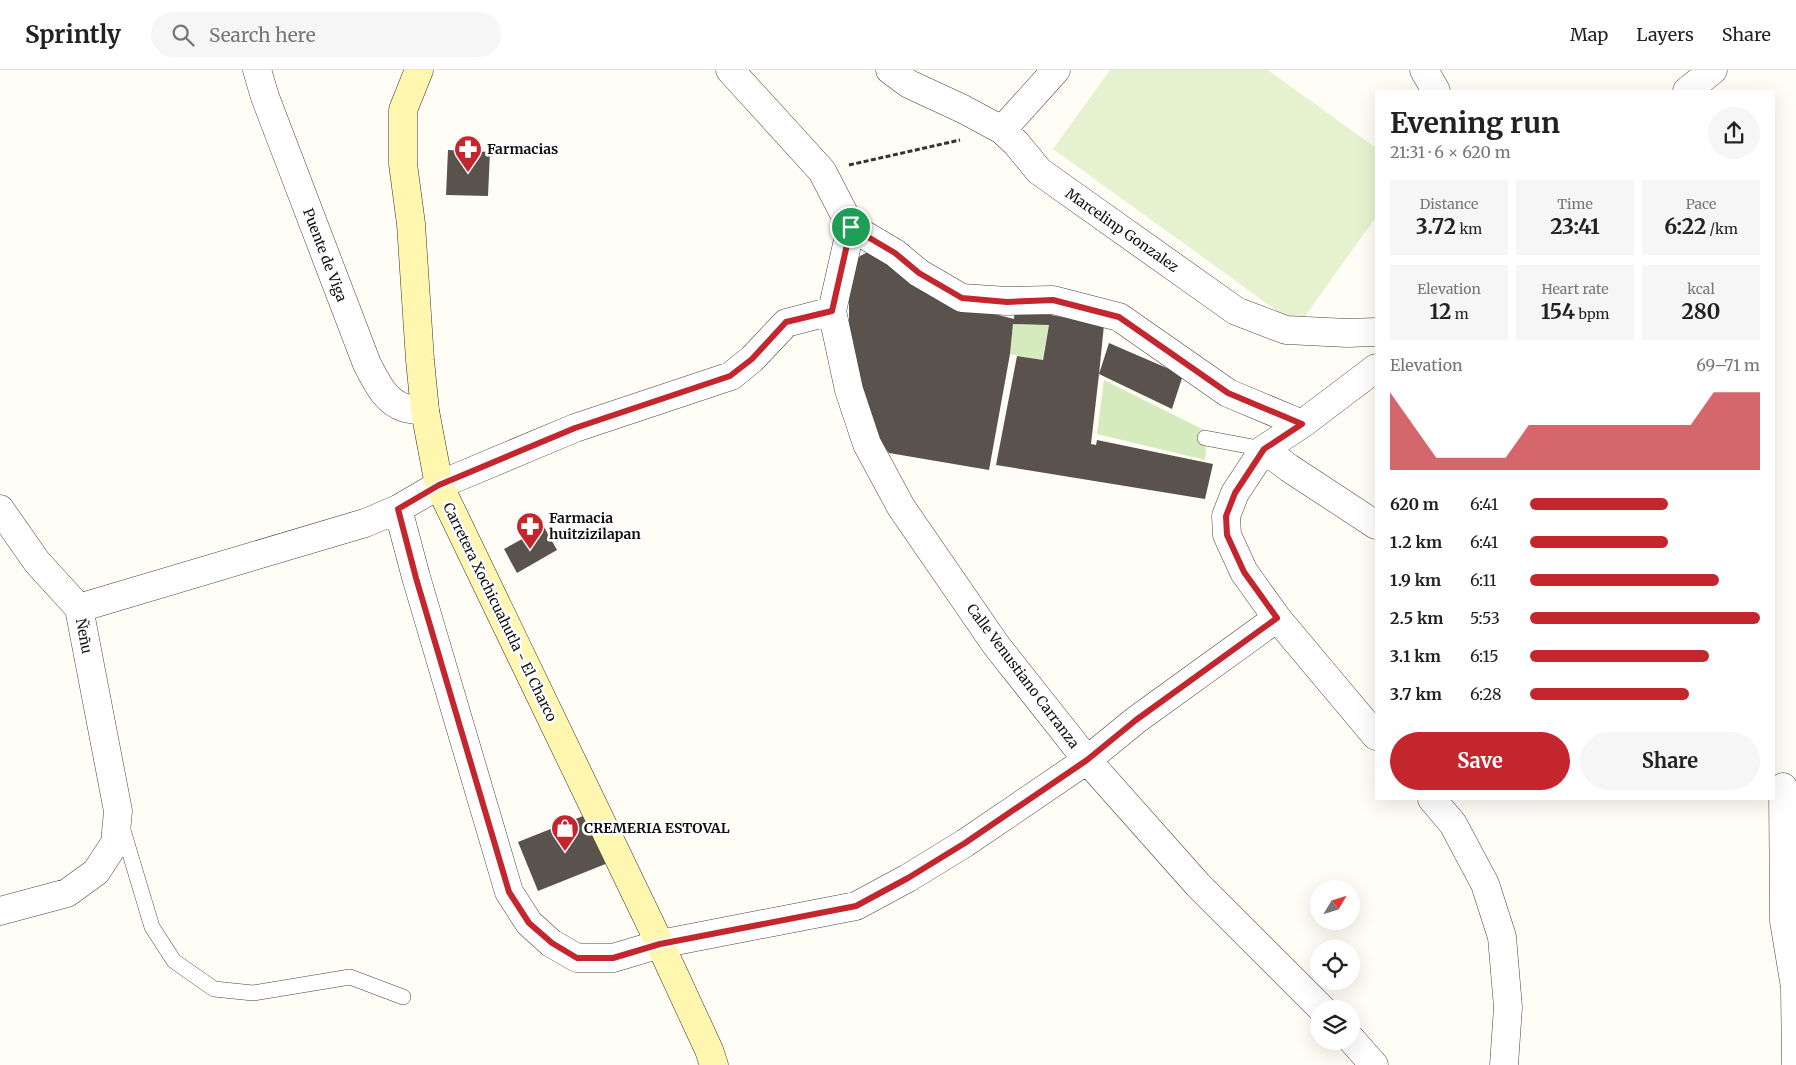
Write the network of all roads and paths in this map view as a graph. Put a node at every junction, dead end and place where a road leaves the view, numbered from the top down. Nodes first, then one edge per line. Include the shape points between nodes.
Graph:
1 (257, 70) edge
2 (420, 70) edge
3 (730, 70) edge
4 (890, 70) edge
5 (1056, 70) edge
6 (1424, 70) edge
7 (1713, 70) edge
8 (1435, 90) edge
9 (1688, 90) edge
10 (1002, 130) junction
11 (822, 171) junction
12 (851, 227) junction
13 (832, 311) junction
14 (1375, 332) edge
15 (1375, 369) edge
16 (425, 411) junction
17 (1302, 424) junction
18 (1204, 438) dead end
19 (1264, 449) junction
20 (439, 485) junction
21 (0, 509) edge
22 (398, 509) junction
23 (1375, 524) edge
24 (79, 608) junction
25 (1277, 618) junction
26 (1375, 735) edge
27 (1087, 760) junction
28 (1784, 787) edge
29 (1433, 800) edge
30 (118, 811) junction
31 (0, 910) edge
32 (660, 944) junction
33 (403, 997) dead end
34 (1313, 1000) edge
35 (1360, 1049) edge
36 (714, 1065) edge
37 (1374, 1065) edge
38 (1504, 1065) edge
39 (1796, 1065) edge

1 - 16 street, Puente de Viga via 367,364 390,399 404,408
2 - 16 main road, Carretera Xochicuahutla - El Charco via 403,110 403,164 411,224
3 - 11 street
4 - 10 street, Marcelinp Gonzalez via 910,84
5 - 10 street
6 - 8 street
7 - 9 street
10 - 11 path
10 - 14 street, Marcelinp Gonzalez via 1039,171 1236,311 1286,330
11 - 12 street
12 - 13 street
12 - 17 street via 962,298 1007,302 1053,300 1119,317 1228,393
13 - 20 street, Ñeñu via 786,322 752,359 730,376 575,428
13 - 27 street, Calle Venustiano Carranza via 849,390 867,444 902,507 996,645
15 - 17 street
16 - 20 main road, Carretera Xochicuahutla - El Charco
17 - 19 street
18 - 19 lane
19 - 23 street
19 - 25 street via 1235,493 1226,516 1227,535 1244,572
20 - 22 street, Ñeñu
20 - 32 main road, Carretera Xochicuahutla - El Charco
21 - 24 street via 37,562
22 - 24 street, Ñeñu via 365,523
22 - 32 street via 418,587 509,892 529,923 552,943 577,958 613,958
24 - 30 street, Ñeñu
25 - 26 street
25 - 27 street via 1136,720
27 - 32 street via 965,843 856,906
27 - 34 street, Calle Venustiano Carranza via 1198,885
28 - 39 street via 1784,920 1795,987
29 - 38 street via 1453,824 1486,884 1502,937 1508,1006
30 - 31 street, Ñeñu via 114,843 96,872 67,893
30 - 33 lane via 152,927 174,961 214,989 253,993 350,977
32 - 36 main road, Carretera Xochicuahutla - El Charco
35 - 37 street

